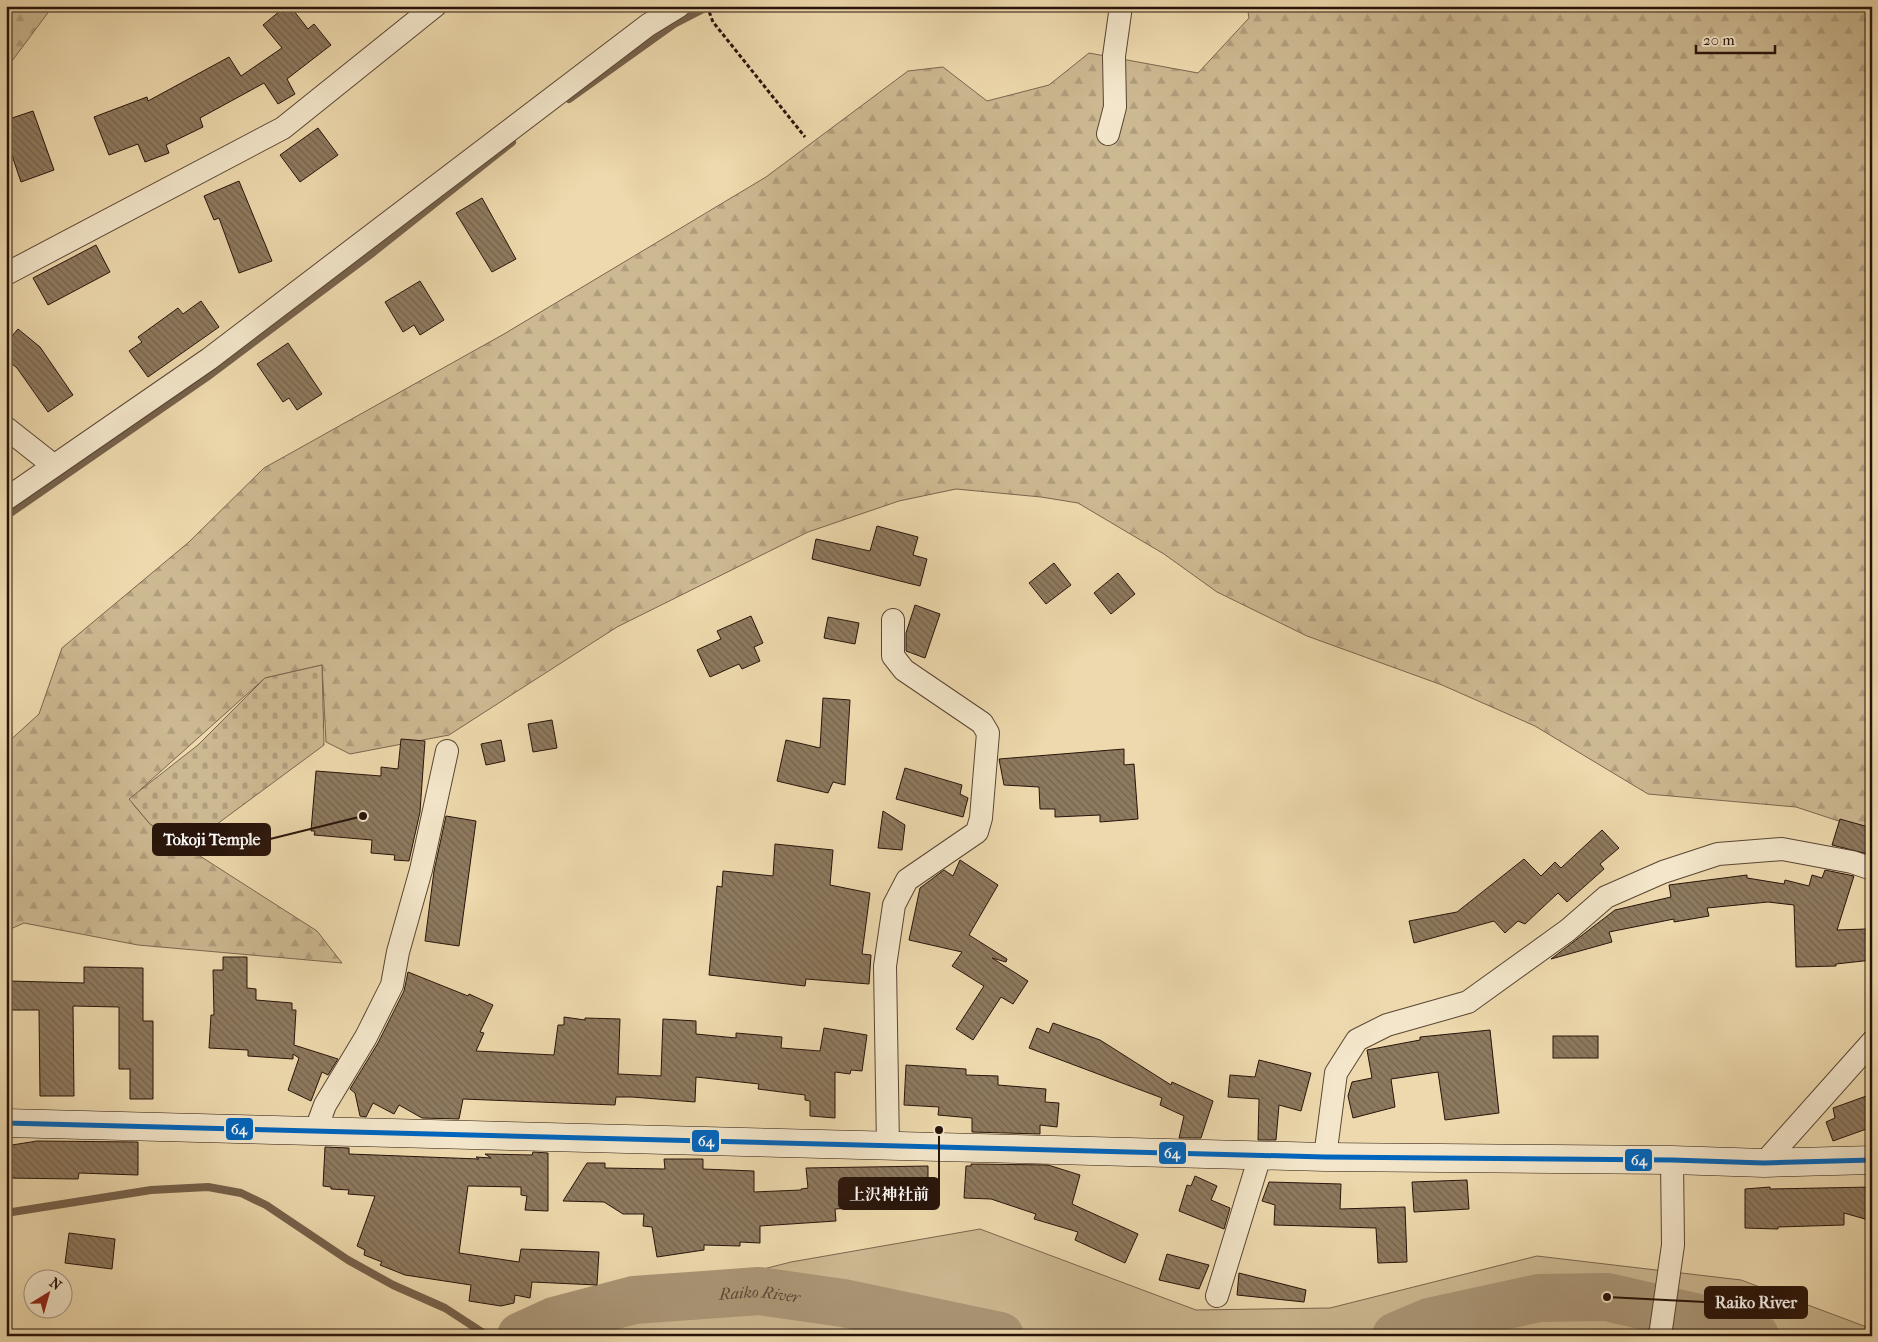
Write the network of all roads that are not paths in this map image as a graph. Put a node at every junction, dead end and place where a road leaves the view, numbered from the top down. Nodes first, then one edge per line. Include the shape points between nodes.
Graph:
1 (435, 6) edge
2 (679, 6) edge
3 (1121, 6) edge
4 (1108, 134) dead end
5 (6, 274) edge
6 (6, 428) edge
7 (52, 465) junction
8 (6, 499) edge
9 (894, 620) dead end
10 (446, 751) dead end
11 (1872, 869) edge
12 (1872, 1042) edge
13 (6, 1124) edge
14 (315, 1132) junction
15 (888, 1146) junction
16 (1260, 1156) junction
17 (1325, 1158) junction
18 (1672, 1160) junction
19 (1872, 1160) edge
20 (1764, 1163) junction
21 (1217, 1296) dead end
22 (1660, 1336) edge

1 - 5 street via 283,128
2 - 7 street via 648,25 209,359
3 - 4 street via 1114,56 1115,107
6 - 7 street
7 - 8 street
9 - 15 street via 893,656 904,670 982,723 988,733 978,832 907,880 894,905 885,966
10 - 14 street via 392,985 366,1037 325,1105
11 - 17 street via 1782,849 1718,854 1663,872 1606,897 1568,930 1468,1002 1387,1025 1356,1040 1336,1073
12 - 20 street
13 - 14 main road
14 - 15 main road
15 - 16 main road
16 - 17 main road
16 - 21 street
17 - 18 main road
18 - 20 main road
18 - 22 street via 1673,1245
19 - 20 main road

